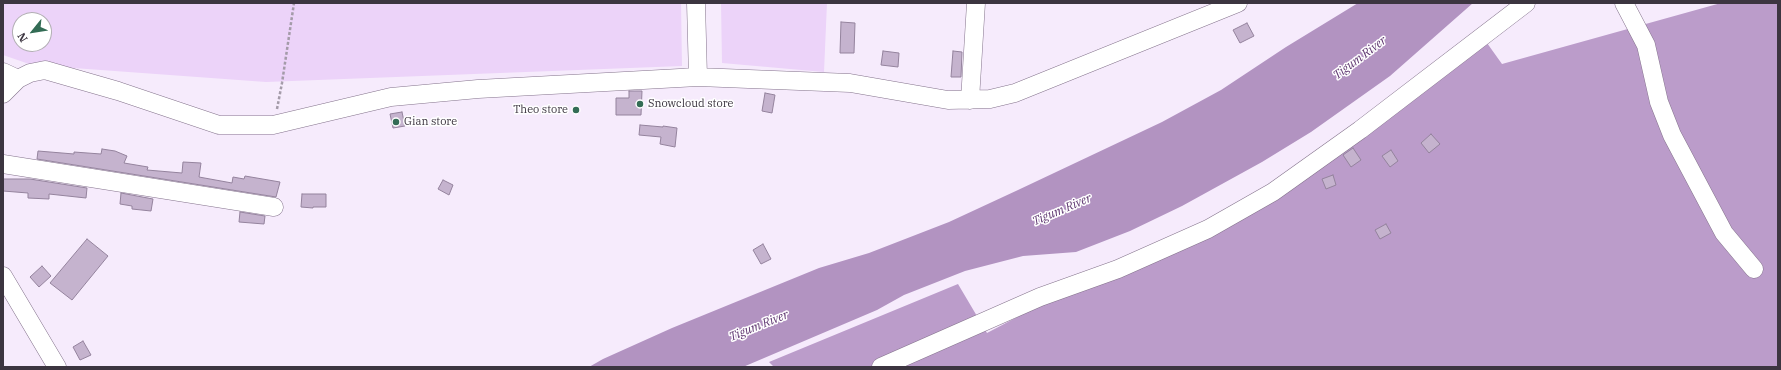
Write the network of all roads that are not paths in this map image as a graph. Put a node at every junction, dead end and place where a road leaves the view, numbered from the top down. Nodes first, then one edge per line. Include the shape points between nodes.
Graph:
1 (696, 3) edge
2 (976, 3) edge
3 (1238, 3) edge
4 (1526, 3) edge
5 (1624, 3) edge
6 (10, 76) edge
7 (698, 77) junction
8 (3, 94) edge
9 (970, 100) junction
10 (3, 164) edge
11 (274, 208) dead end
12 (1754, 269) dead end
13 (3, 276) edge
14 (57, 367) edge
15 (881, 367) edge

1 - 7 street
2 - 9 street
3 - 9 street via 1015,93 990,99
4 - 15 street via 1360,130 1273,192 1208,229
5 - 12 street via 1646,44 1659,102 1672,135 1724,233
6 - 7 street via 44,70 118,91 218,125 273,125 392,97 478,89
6 - 8 street
7 - 9 street via 850,83 948,100
10 - 11 street
13 - 14 street

